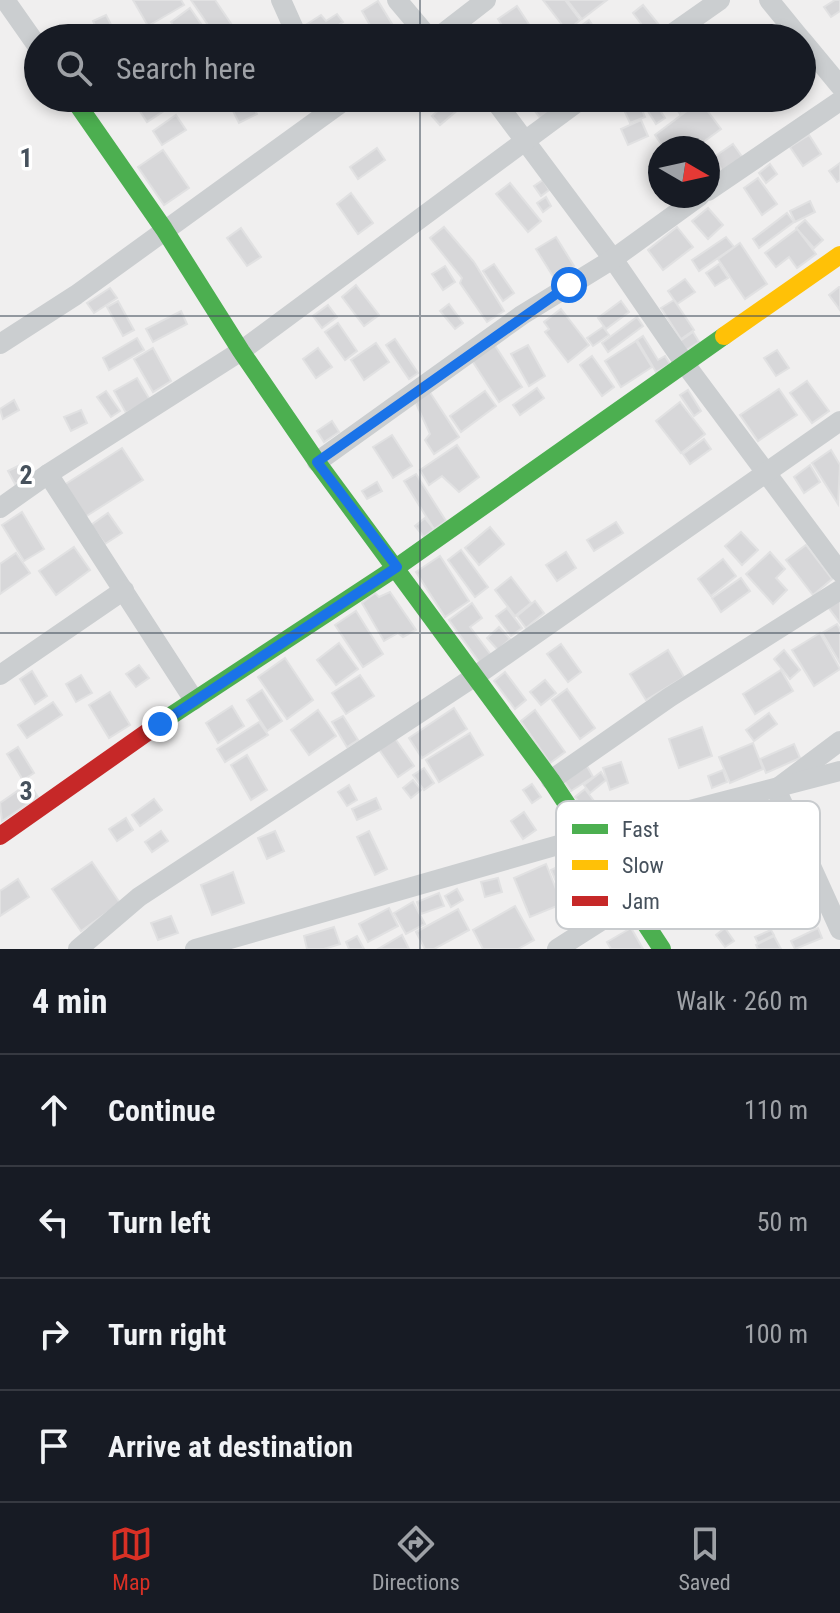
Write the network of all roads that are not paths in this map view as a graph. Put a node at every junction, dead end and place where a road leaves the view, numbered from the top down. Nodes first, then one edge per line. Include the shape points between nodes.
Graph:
1 (5, 0) edge
2 (281, 0) edge
3 (397, 0) edge
4 (486, 0) edge
5 (720, 0) edge
6 (769, 0) edge
7 (292, 24) edge
8 (426, 24) edge
9 (456, 24) edge
10 (686, 24) edge
11 (789, 24) edge
12 (24, 27) edge
13 (816, 57) edge
14 (840, 86) edge
15 (840, 101) edge
16 (83, 112) edge
17 (322, 112) edge
18 (503, 112) edge
19 (563, 112) edge
20 (523, 141) junction
21 (720, 183) edge
22 (683, 208) edge
23 (164, 229) junction
24 (840, 255) edge
25 (613, 259) junction
26 (0, 344) edge
27 (241, 351) junction
28 (685, 364) junction
29 (840, 421) edge
30 (317, 462) junction
31 (767, 473) junction
32 (48, 474) junction
33 (0, 508) edge
34 (397, 567) junction
35 (840, 572) edge
36 (124, 590) junction
37 (840, 590) edge
38 (0, 675) edge
39 (474, 677) junction
40 (194, 700) junction
41 (840, 741) edge
42 (840, 771) edge
43 (551, 780) junction
44 (776, 789) junction
45 (566, 801) edge
46 (729, 801) edge
47 (781, 801) edge
48 (0, 836) edge
49 (556, 846) edge
50 (820, 886) edge
51 (588, 929) edge
52 (650, 929) edge
53 (840, 930) edge
54 (78, 949) edge
55 (195, 949) edge
56 (557, 949) edge
57 (662, 949) edge

1 - 12 street
2 - 7 street
3 - 8 street
4 - 9 street
5 - 10 street
6 - 11 street
13 - 14 street
15 - 21 street
16 - 23 street
17 - 23 street
18 - 20 street
19 - 20 street
20 - 25 street
20 - 27 street
22 - 25 street
23 - 26 street
23 - 27 street
24 - 28 street
25 - 28 street
25 - 30 street via 522,315
27 - 30 street
27 - 32 street
28 - 31 street
28 - 34 street
29 - 31 street
30 - 34 street
31 - 35 street
31 - 39 street
32 - 33 street
32 - 36 street
34 - 39 street
34 - 40 street
36 - 38 street
36 - 40 street
37 - 43 street
39 - 43 street
39 - 54 street via 139,897
40 - 48 street
41 - 44 street
42 - 44 street
43 - 45 street
44 - 46 street
44 - 47 street
49 - 55 street
50 - 53 street
51 - 56 street
52 - 57 street

